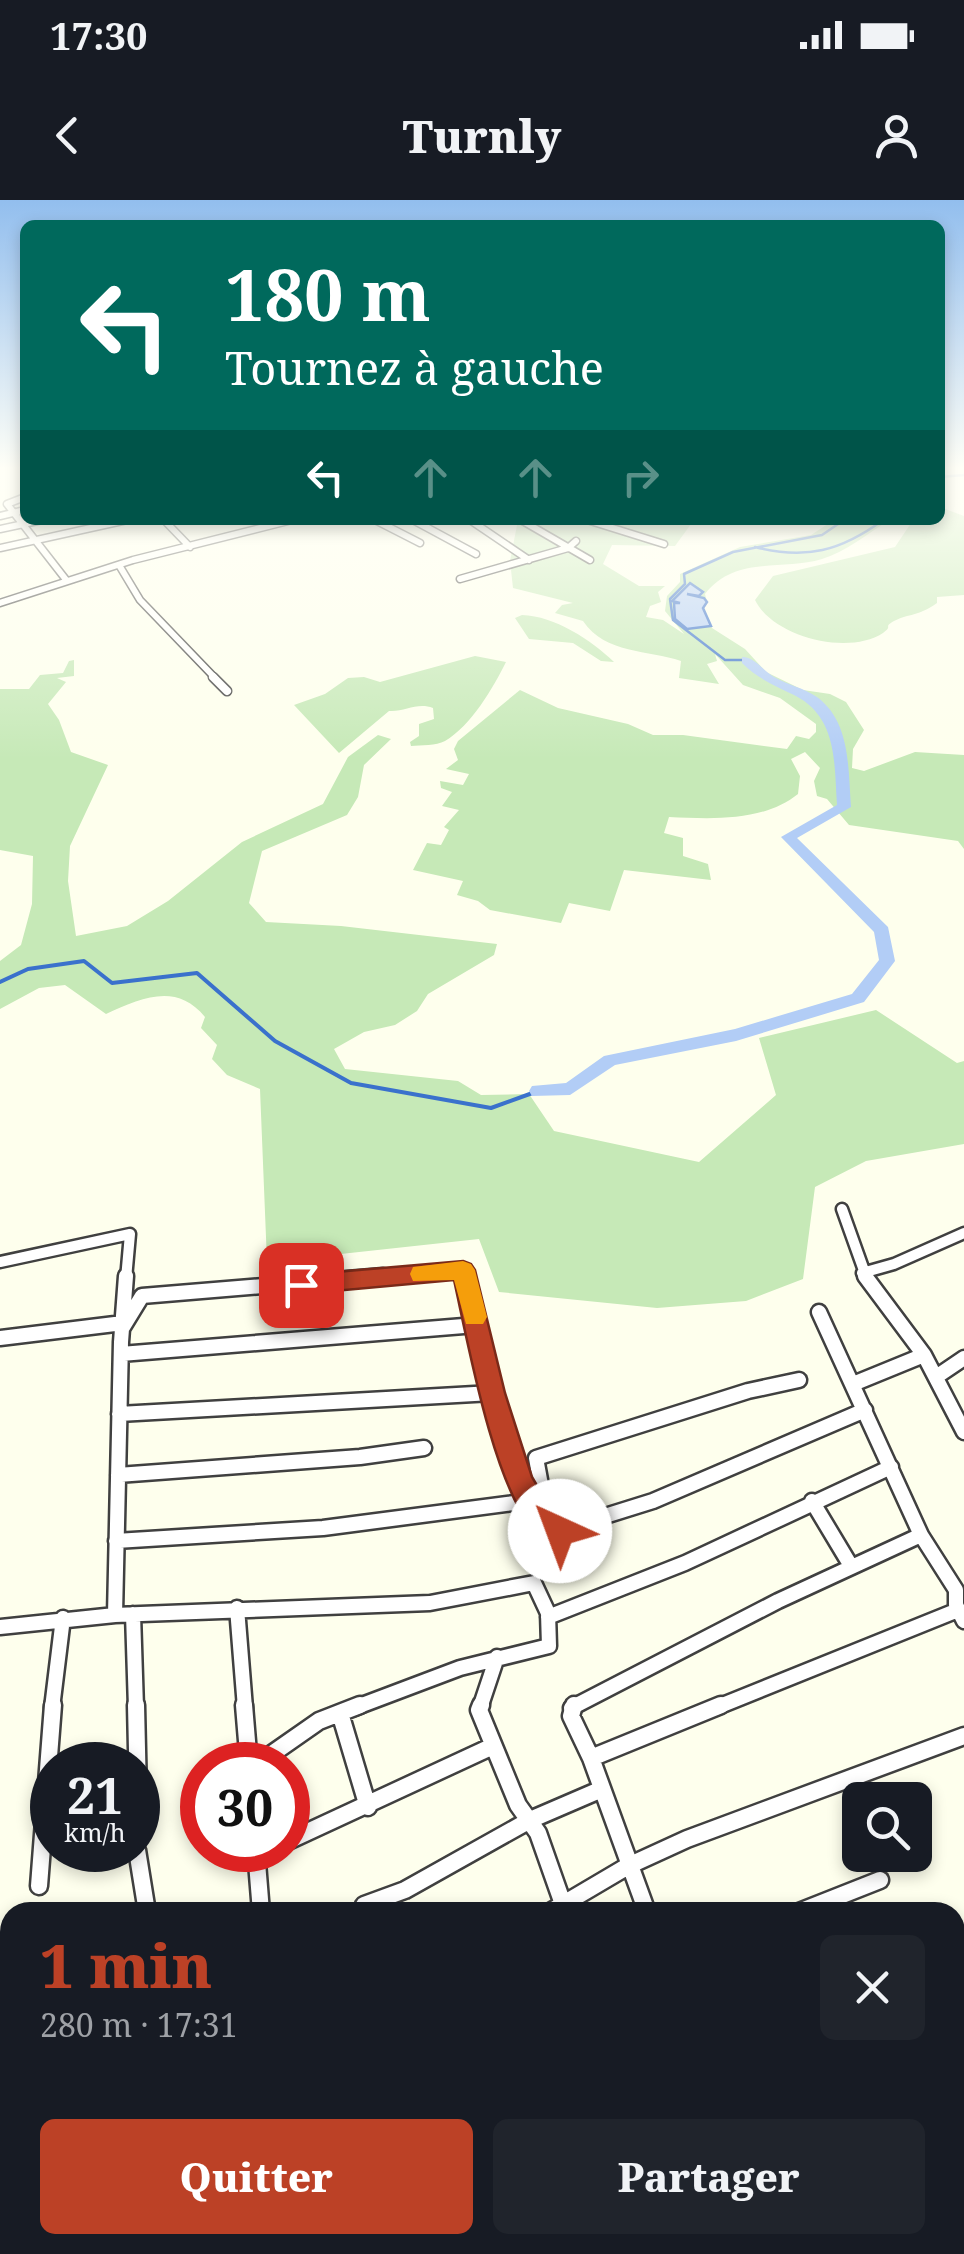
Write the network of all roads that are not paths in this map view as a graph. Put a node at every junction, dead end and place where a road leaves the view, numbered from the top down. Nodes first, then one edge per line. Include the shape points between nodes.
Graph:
1 (58, 567) edge
2 (110, 567) edge
3 (121, 567) edge
4 (504, 567) edge
5 (460, 579) dead end
6 (68, 580) junction
7 (0, 603) edge
8 (227, 691) dead end
9 (842, 1209) dead end
10 (964, 1233) edge
11 (0, 1262) edge
12 (862, 1273) junction
13 (818, 1312) dead end
14 (123, 1325) junction
15 (476, 1325) junction
16 (0, 1338) edge
17 (121, 1354) junction
18 (924, 1355) junction
19 (964, 1358) edge
20 (936, 1378) junction
21 (798, 1380) dead end
22 (853, 1384) junction
23 (492, 1393) junction
24 (865, 1410) junction
25 (119, 1414) junction
26 (964, 1431) edge
27 (424, 1448) dead end
28 (891, 1466) junction
29 (118, 1474) junction
30 (529, 1500) junction
31 (812, 1501) junction
32 (541, 1517) junction
33 (921, 1535) junction
34 (116, 1541) junction
35 (851, 1566) junction
36 (237, 1608) junction
37 (134, 1614) junction
38 (115, 1615) junction
39 (548, 1616) junction
40 (961, 1616) edge
41 (64, 1618) junction
42 (0, 1627) edge
43 (498, 1657) junction
44 (340, 1713) junction
45 (964, 1736) edge
46 (137, 1742) edge
47 (251, 1742) edge
48 (285, 1742) edge
49 (493, 1746) junction
50 (591, 1758) junction
51 (602, 1789) junction
52 (368, 1807) junction
53 (530, 1820) junction
54 (310, 1832) edge
55 (628, 1866) junction
56 (141, 1872) edge
57 (258, 1872) edge
58 (880, 1880) dead end
59 (39, 1886) dead end
60 (146, 1902) edge
61 (260, 1902) edge
62 (374, 1902) edge
63 (554, 1902) edge
64 (566, 1902) edge
65 (643, 1902) edge
66 (824, 1902) edge

1 - 6 street
2 - 6 street
3 - 8 street via 140,600
4 - 5 street
6 - 7 street
9 - 12 street
10 - 12 street
11 - 14 street via 130,1234
12 - 18 street
13 - 22 street
14 - 15 street via 142,1296 462,1270
14 - 16 street
14 - 17 street
15 - 17 street
15 - 23 street
17 - 25 street
18 - 20 street
18 - 22 street
19 - 20 street
20 - 26 street
21 - 32 street via 536,1458
22 - 24 street
23 - 25 street
23 - 30 street
24 - 28 street
24 - 32 street via 602,1520 560,1531
25 - 29 street
27 - 29 street
28 - 31 street
28 - 33 street
29 - 34 street
30 - 32 street
30 - 34 street via 337,1528
31 - 35 street
31 - 39 street via 685,1563
33 - 35 street
33 - 40 street via 956,1590
34 - 38 street
35 - 50 street via 573,1706 571,1716
36 - 37 street
36 - 39 street via 430,1603 534,1583
36 - 47 street
37 - 38 street
37 - 46 street
38 - 41 street
39 - 43 street via 549,1646
40 - 50 street
41 - 42 street
41 - 59 street
43 - 44 street
43 - 49 street via 478,1705
44 - 48 street
44 - 52 street
45 - 55 street
49 - 52 street
49 - 53 street
50 - 51 street
51 - 53 street
51 - 55 street
52 - 54 street
53 - 62 street
53 - 63 street
55 - 64 street
55 - 65 street
56 - 60 street
57 - 61 street
58 - 66 street

